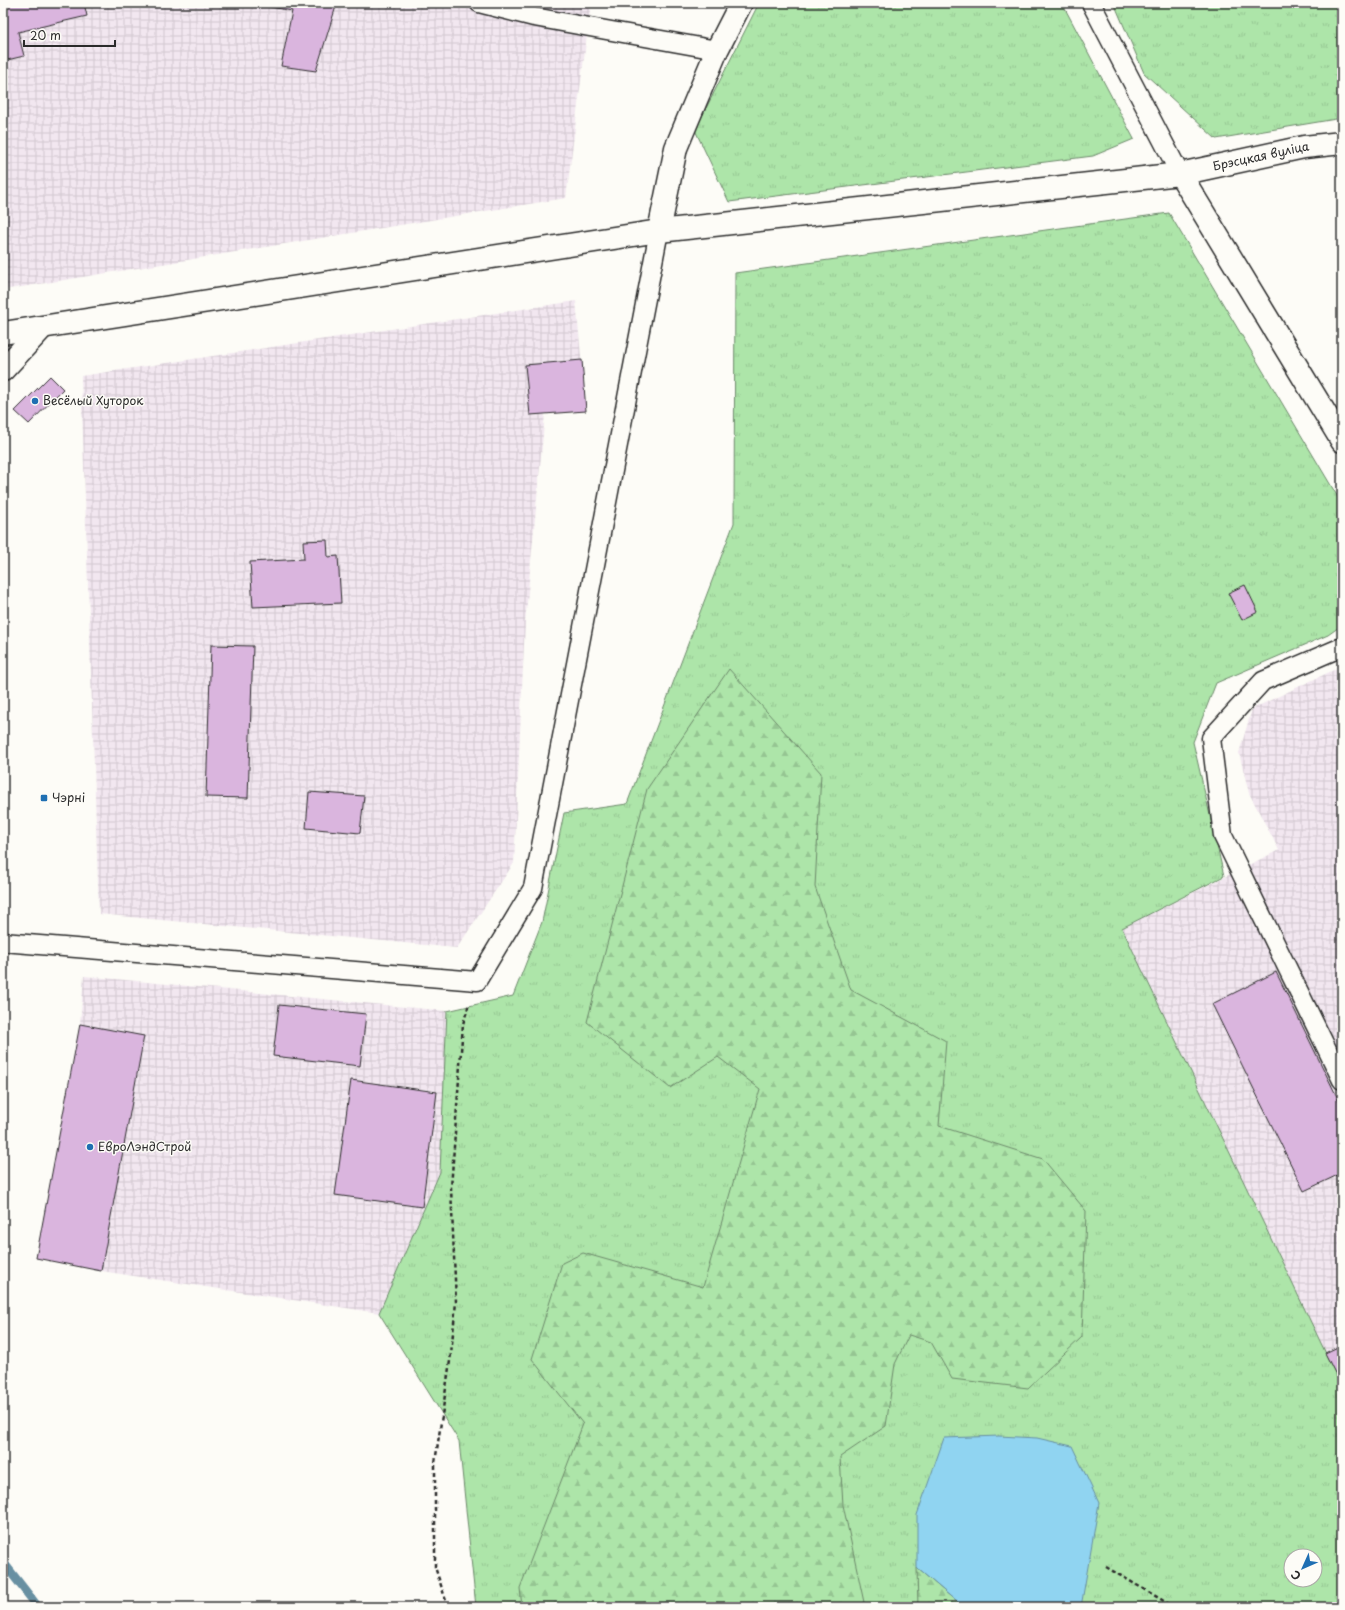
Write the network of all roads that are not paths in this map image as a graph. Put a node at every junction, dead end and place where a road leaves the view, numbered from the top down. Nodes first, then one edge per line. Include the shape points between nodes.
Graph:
1 (479, 3) edge
2 (741, 3) edge
3 (1091, 3) edge
4 (717, 50) junction
5 (1342, 143) edge
6 (1180, 174) junction
7 (658, 231) junction
8 (42, 328) junction
9 (3, 333) edge
10 (3, 370) edge
11 (1342, 441) edge
12 (1342, 647) edge
13 (3, 942) edge
14 (1342, 1080) edge

1 - 4 lane via 534,17
2 - 4 street
3 - 6 lane
4 - 7 street via 676,148
5 - 6 street, Брэсцкая вуліца via 1304,147
6 - 7 street, Брэсцкая вуліца
6 - 11 street
7 - 8 street, Брэсцкая вуліца
7 - 13 lane via 533,888 477,982
8 - 9 street
8 - 10 street
12 - 14 lane via 1262,681 1211,738 1222,836

